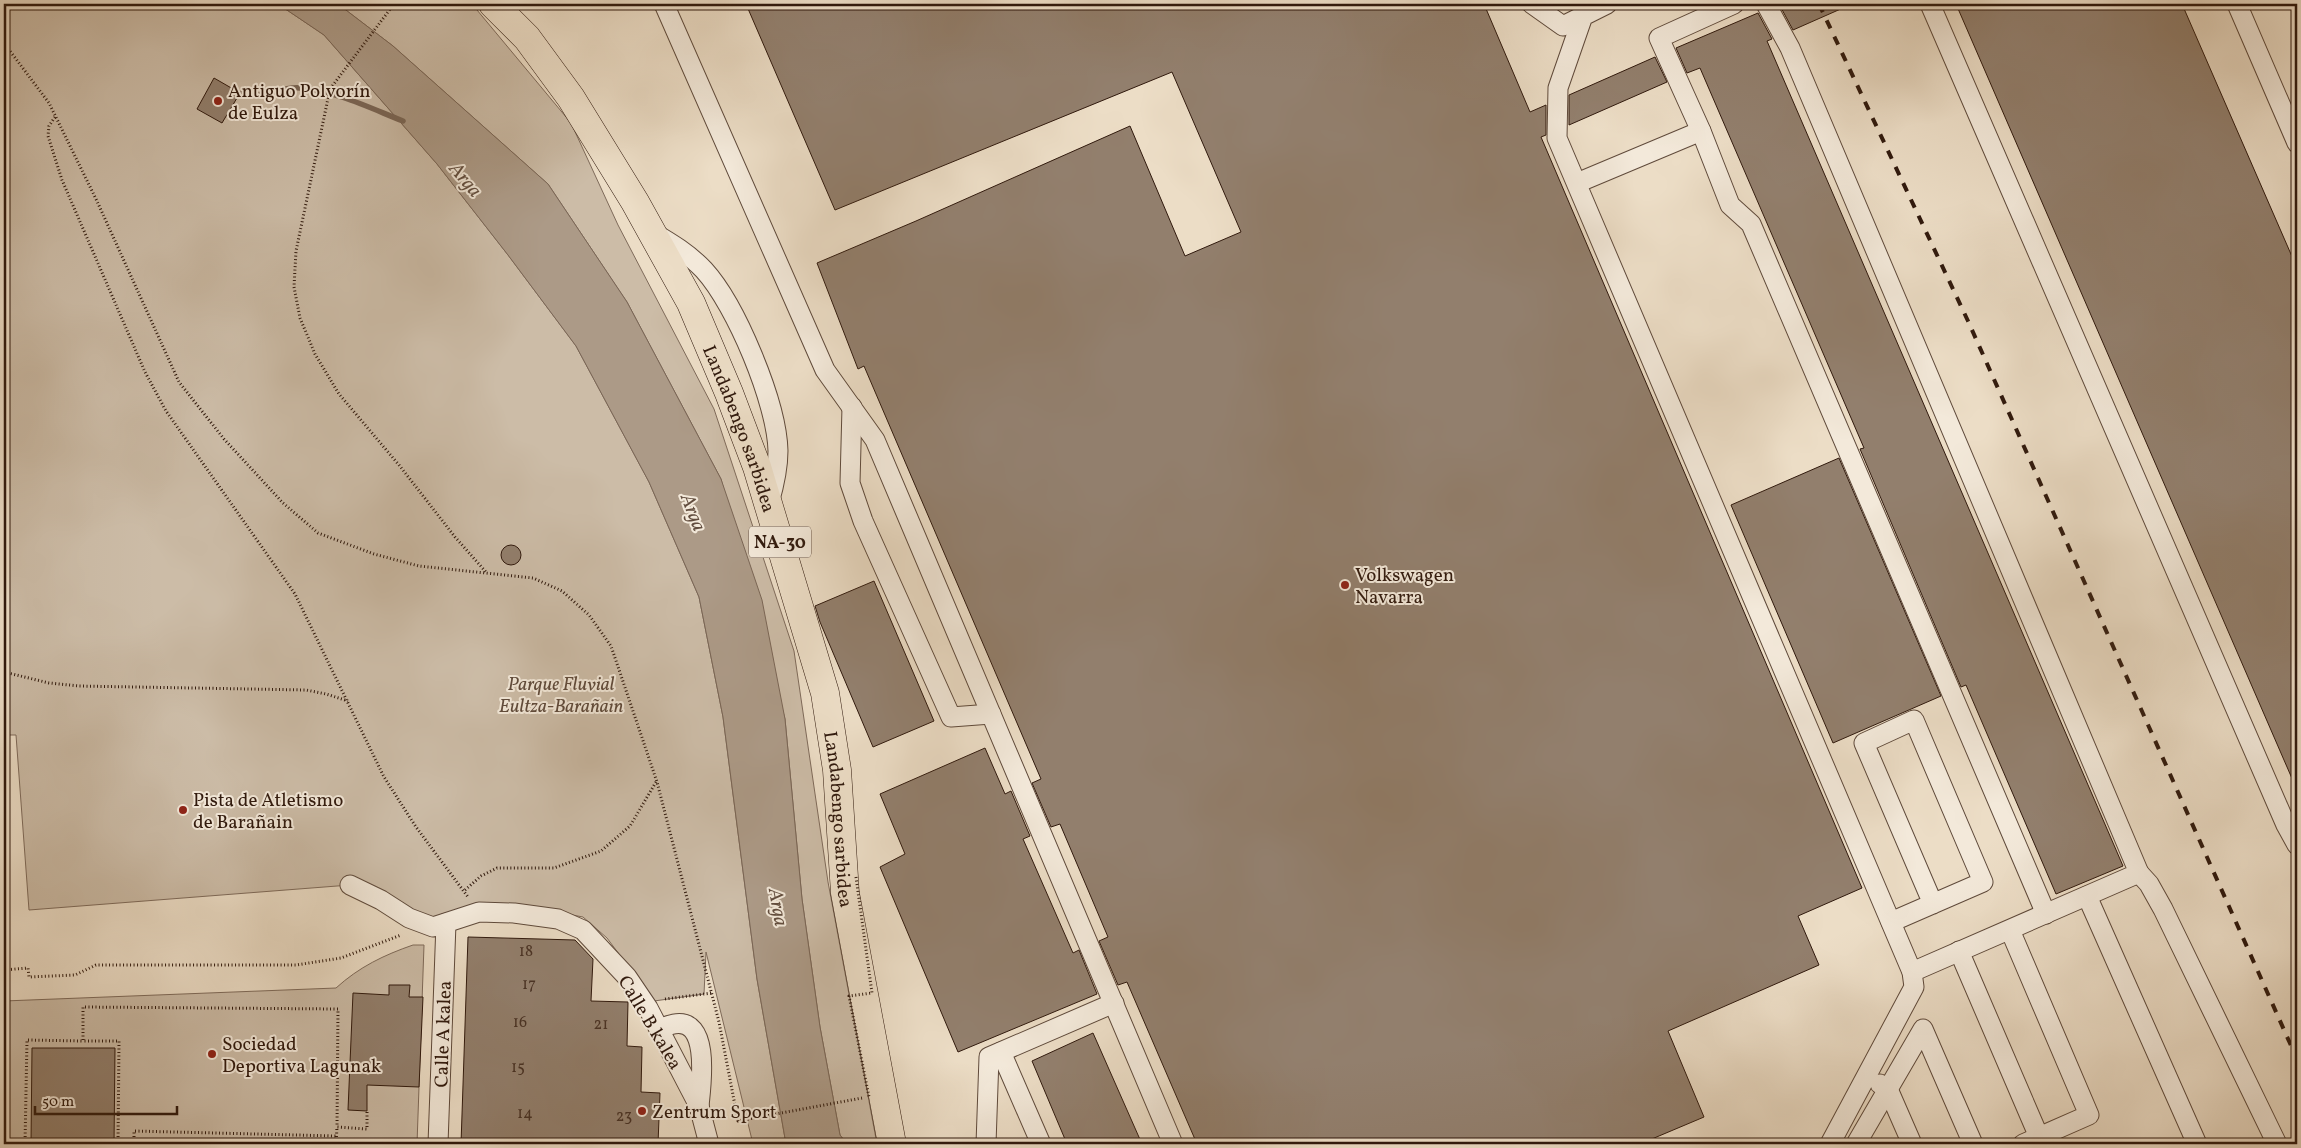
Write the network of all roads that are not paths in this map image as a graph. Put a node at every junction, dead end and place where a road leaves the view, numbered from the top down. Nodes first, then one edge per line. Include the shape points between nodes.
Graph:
1 (493, 4) edge
2 (664, 4) edge
3 (1532, 4) edge
4 (1607, 4) edge
5 (1734, 4) edge
6 (1766, 4) edge
7 (1930, 4) edge
8 (2237, 4) edge
9 (1582, 16) junction
10 (1701, 131) junction
11 (2297, 143) edge
12 (1577, 183) junction
13 (652, 231) junction
14 (852, 408) junction
15 (769, 503) junction
16 (991, 714) junction
17 (2297, 845) edge
18 (2139, 874) junction
19 (350, 885) dead end
20 (2087, 896) junction
21 (1933, 904) junction
22 (2046, 914) junction
23 (1891, 922) junction
24 (439, 925) junction
25 (2010, 930) junction
26 (1959, 951) junction
27 (1912, 972) junction
28 (1114, 1004) junction
29 (659, 1029) junction
30 (1001, 1052) junction
31 (1866, 1076) junction
32 (1888, 1089) junction
33 (699, 1106) junction
34 (2031, 1141) edge
35 (438, 1144) edge
36 (709, 1144) edge
37 (892, 1144) edge
38 (986, 1144) edge
39 (1041, 1144) edge
40 (1173, 1144) edge
41 (1830, 1144) edge
42 (1856, 1144) edge
43 (1912, 1144) edge
44 (1973, 1144) edge
45 (2197, 1144) edge
46 (2276, 1144) edge

1 - 13 highway, Landabengo sarbidea / NA-30 via 527,38 571,98
2 - 14 street via 825,370
3 - 9 street via 1563,26
4 - 9 street
5 - 10 street via 1659,38
6 - 18 street via 1790,48
7 - 17 street
8 - 11 street
9 - 12 street via 1558,88 1557,138
10 - 12 street
10 - 22 street via 1730,205 1751,224
12 - 23 street
13 - 15 highway, Landabengo sarbidea / NA-30 via 691,303 729,393
13 - 15 street via 679,248 704,270 722,293 737,321 758,370 774,422 777,469
14 - 16 street via 875,440
14 - 16 street via 850,483 863,521 951,717
15 - 37 highway, Landabengo sarbidea / NA-30 via 824,693 837,770 845,893
16 - 28 street
18 - 20 street
18 - 46 street via 2150,884
19 - 24 street via 409,918
20 - 22 street
20 - 45 street
21 - 21 street via 1983,882 1914,720 1864,743
21 - 23 street
22 - 25 street
23 - 27 street
24 - 29 street, Calle B kalea via 479,912 514,912 558,919 583,930 627,977
24 - 35 street, Calle A kalea
25 - 26 street
25 - 34 street via 2089,1115
26 - 27 street
26 - 34 street
27 - 31 street via 1914,987
28 - 30 street
28 - 40 street
29 - 33 street, Calle B kalea
29 - 33 street via 675,1024 688,1026 696,1034 701,1050
30 - 38 street via 989,1057
30 - 39 street
31 - 32 street
31 - 41 street
32 - 42 street
32 - 43 street
32 - 44 street via 1923,1030
33 - 36 street, Calle B kalea

